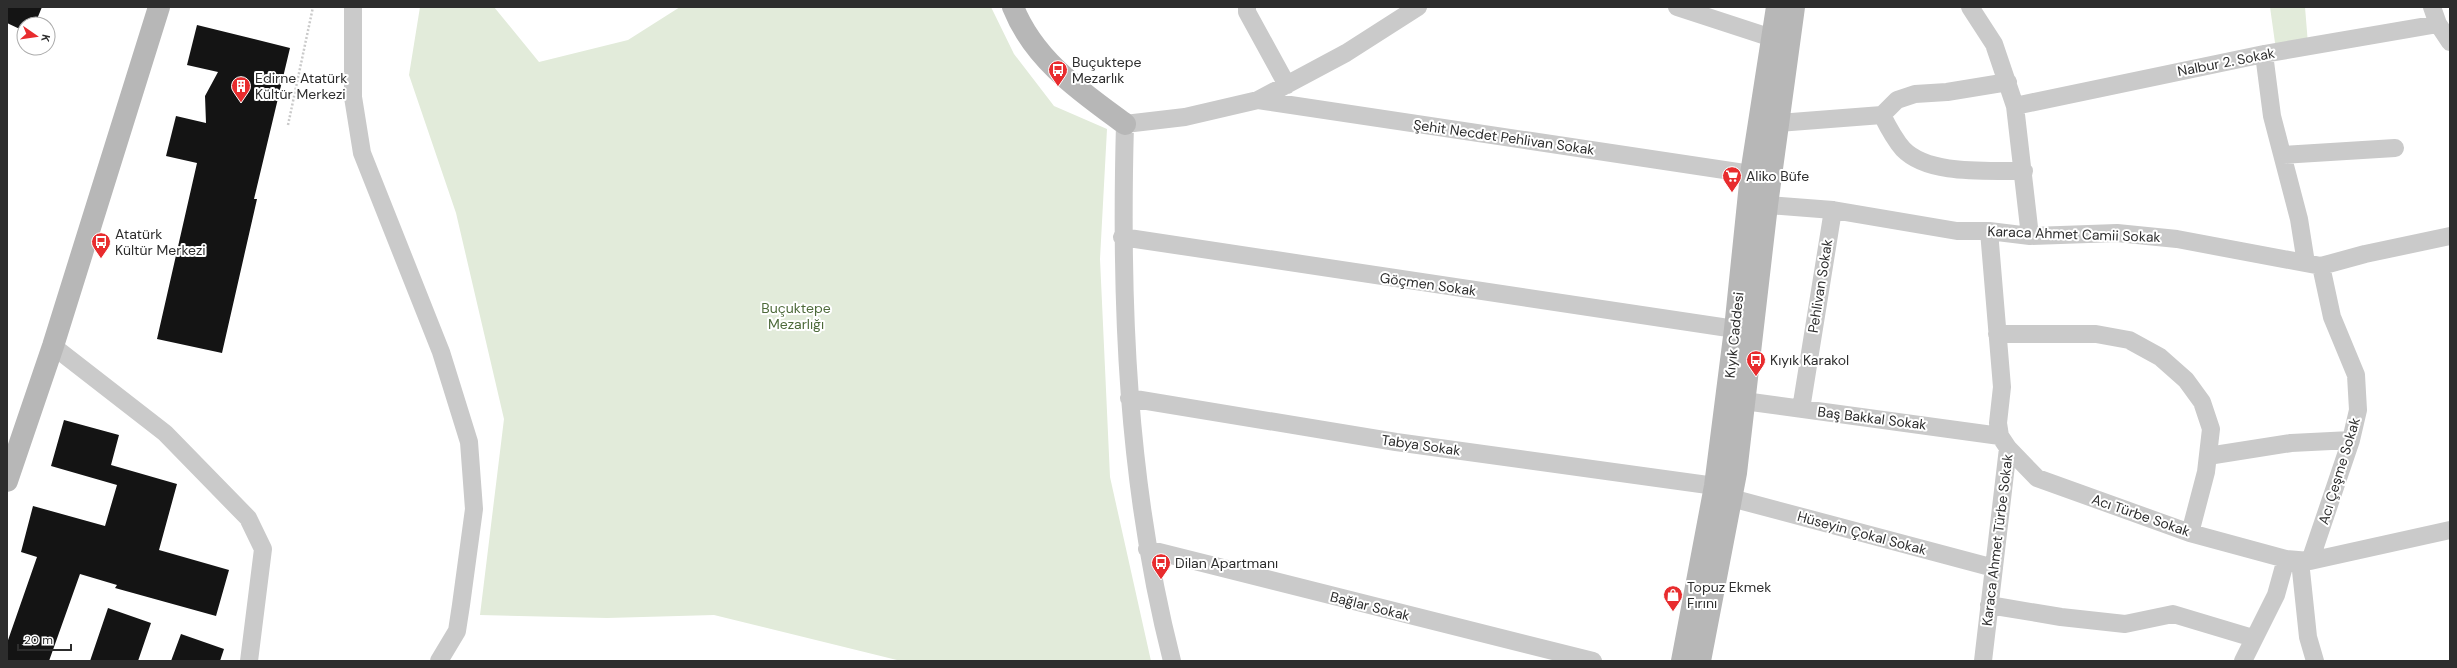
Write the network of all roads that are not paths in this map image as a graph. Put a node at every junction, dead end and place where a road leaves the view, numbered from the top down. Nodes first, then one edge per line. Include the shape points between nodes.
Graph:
1 (159, 7) edge
2 (353, 7) edge
3 (1014, 7) edge
4 (1418, 7) edge
5 (1677, 7) edge
6 (1777, 7) edge
7 (1794, 7) edge
8 (1970, 7) edge
9 (1246, 9) edge
10 (2435, 15) edge
11 (1772, 38) junction
12 (2450, 42) edge
13 (2264, 54) junction
14 (2008, 82) junction
15 (1288, 85) junction
16 (1258, 100) junction
17 (2015, 106) junction
18 (1882, 115) junction
19 (1778, 123) junction
20 (1125, 124) junction
21 (2395, 148) dead end
22 (2283, 155) junction
23 (2024, 171) junction
24 (1761, 175) junction
25 (1767, 205) junction
26 (1833, 210) junction
27 (1989, 231) junction
28 (2030, 236) junction
29 (2450, 236) edge
30 (1122, 237) junction
31 (2314, 264) junction
32 (1735, 329) junction
33 (1997, 334) junction
34 (53, 346) junction
35 (1129, 398) junction
36 (1744, 401) junction
37 (1801, 409) junction
38 (2351, 440) junction
39 (2004, 442) junction
40 (2208, 456) junction
41 (7, 481) edge
42 (1723, 492) junction
43 (2450, 530) edge
44 (2190, 533) junction
45 (1147, 549) junction
46 (2299, 560) junction
47 (1994, 568) junction
48 (1989, 605) junction
49 (2253, 638) junction
50 (249, 661) edge
51 (439, 661) edge
52 (1172, 661) edge
53 (1593, 661) edge
54 (1682, 661) edge
55 (1700, 661) edge
56 (1983, 661) edge
57 (2242, 661) edge
58 (2315, 661) edge

1 - 34 main road
2 - 51 street via 353,96 362,153 442,352 469,442 474,509 457,631
3 - 20 main road via 1020,24 1037,52 1076,88
4 - 15 street via 1346,53
5 - 11 street
6 - 11 main road, Kıyık Caddesi
7 - 19 main road, Kıyık Caddesi
8 - 14 street via 1994,44
9 - 15 street
10 - 12 street
10 - 13 street, Nalbur 2. Sokak
11 - 24 main road, Kıyık Caddesi
13 - 17 street, Nalbur 2. Sokak
13 - 22 street, Acı Çeşme Sokak via 2272,116
14 - 17 street
14 - 18 street via 1947,92 1915,94 1897,100
15 - 16 street
16 - 20 street via 1185,117
16 - 24 street, Şehit Necdet Pehlivan Sokak
17 - 23 street
18 - 19 street
18 - 23 street via 1904,149 1920,160 1947,168
19 - 24 main road, Kıyık Caddesi
20 - 30 street
21 - 22 street
22 - 31 street, Acı Çeşme Sokak via 2299,219
23 - 28 street
24 - 25 main road, Kıyık Caddesi
24 - 32 main road, Kıyık Caddesi
25 - 26 street, Karaca Ahmet Camii Sokak
25 - 36 main road, Kıyık Caddesi
26 - 27 street, Karaca Ahmet Camii Sokak via 1957,231
26 - 37 street, Pehlivan Sokak
27 - 28 street, Karaca Ahmet Camii Sokak
27 - 33 street, Karaca Ahmet Türbe Sokak
28 - 31 street, Karaca Ahmet Camii Sokak via 2117,233 2177,239
29 - 31 street, Karaca Ahmet Camii Sokak
30 - 32 street, Göçmen Sokak
30 - 35 street
31 - 38 street, Acı Çeşme Sokak via 2356,375 2358,410
32 - 42 main road, Kıyık Caddesi
33 - 39 street, Karaca Ahmet Türbe Sokak via 2002,387 1998,423
33 - 40 street via 2096,334 2129,340 2160,357 2186,380 2202,402 2211,429
34 - 41 main road
34 - 50 street via 165,433 248,518 263,549
35 - 42 street, Tabya Sokak
35 - 45 street
36 - 37 street, Baş Bakkal Sokak
36 - 42 main road, Kıyık Caddesi
37 - 39 street, Baş Bakkal Sokak
38 - 40 street via 2291,443
38 - 46 street, Acı Çeşme Sokak
39 - 44 street, Acı Türbe Sokak via 2038,478
39 - 47 street, Karaca Ahmet Türbe Sokak
40 - 44 street
42 - 47 street, Hüseyin Çokal Sokak
42 - 54 main road, Kıyık Caddesi
42 - 55 main road, Kıyık Caddesi
43 - 46 street
44 - 46 street, Acı Türbe Sokak
45 - 52 street
45 - 53 street, Bağlar Sokak
46 - 49 street, Acı Çeşme Sokak via 2276,595
46 - 58 street via 2308,637
47 - 48 street, Karaca Ahmet Türbe Sokak
48 - 49 street via 2062,618 2125,624 2173,614
48 - 56 street, Karaca Ahmet Türbe Sokak
49 - 57 street, Acı Çeşme Sokak

